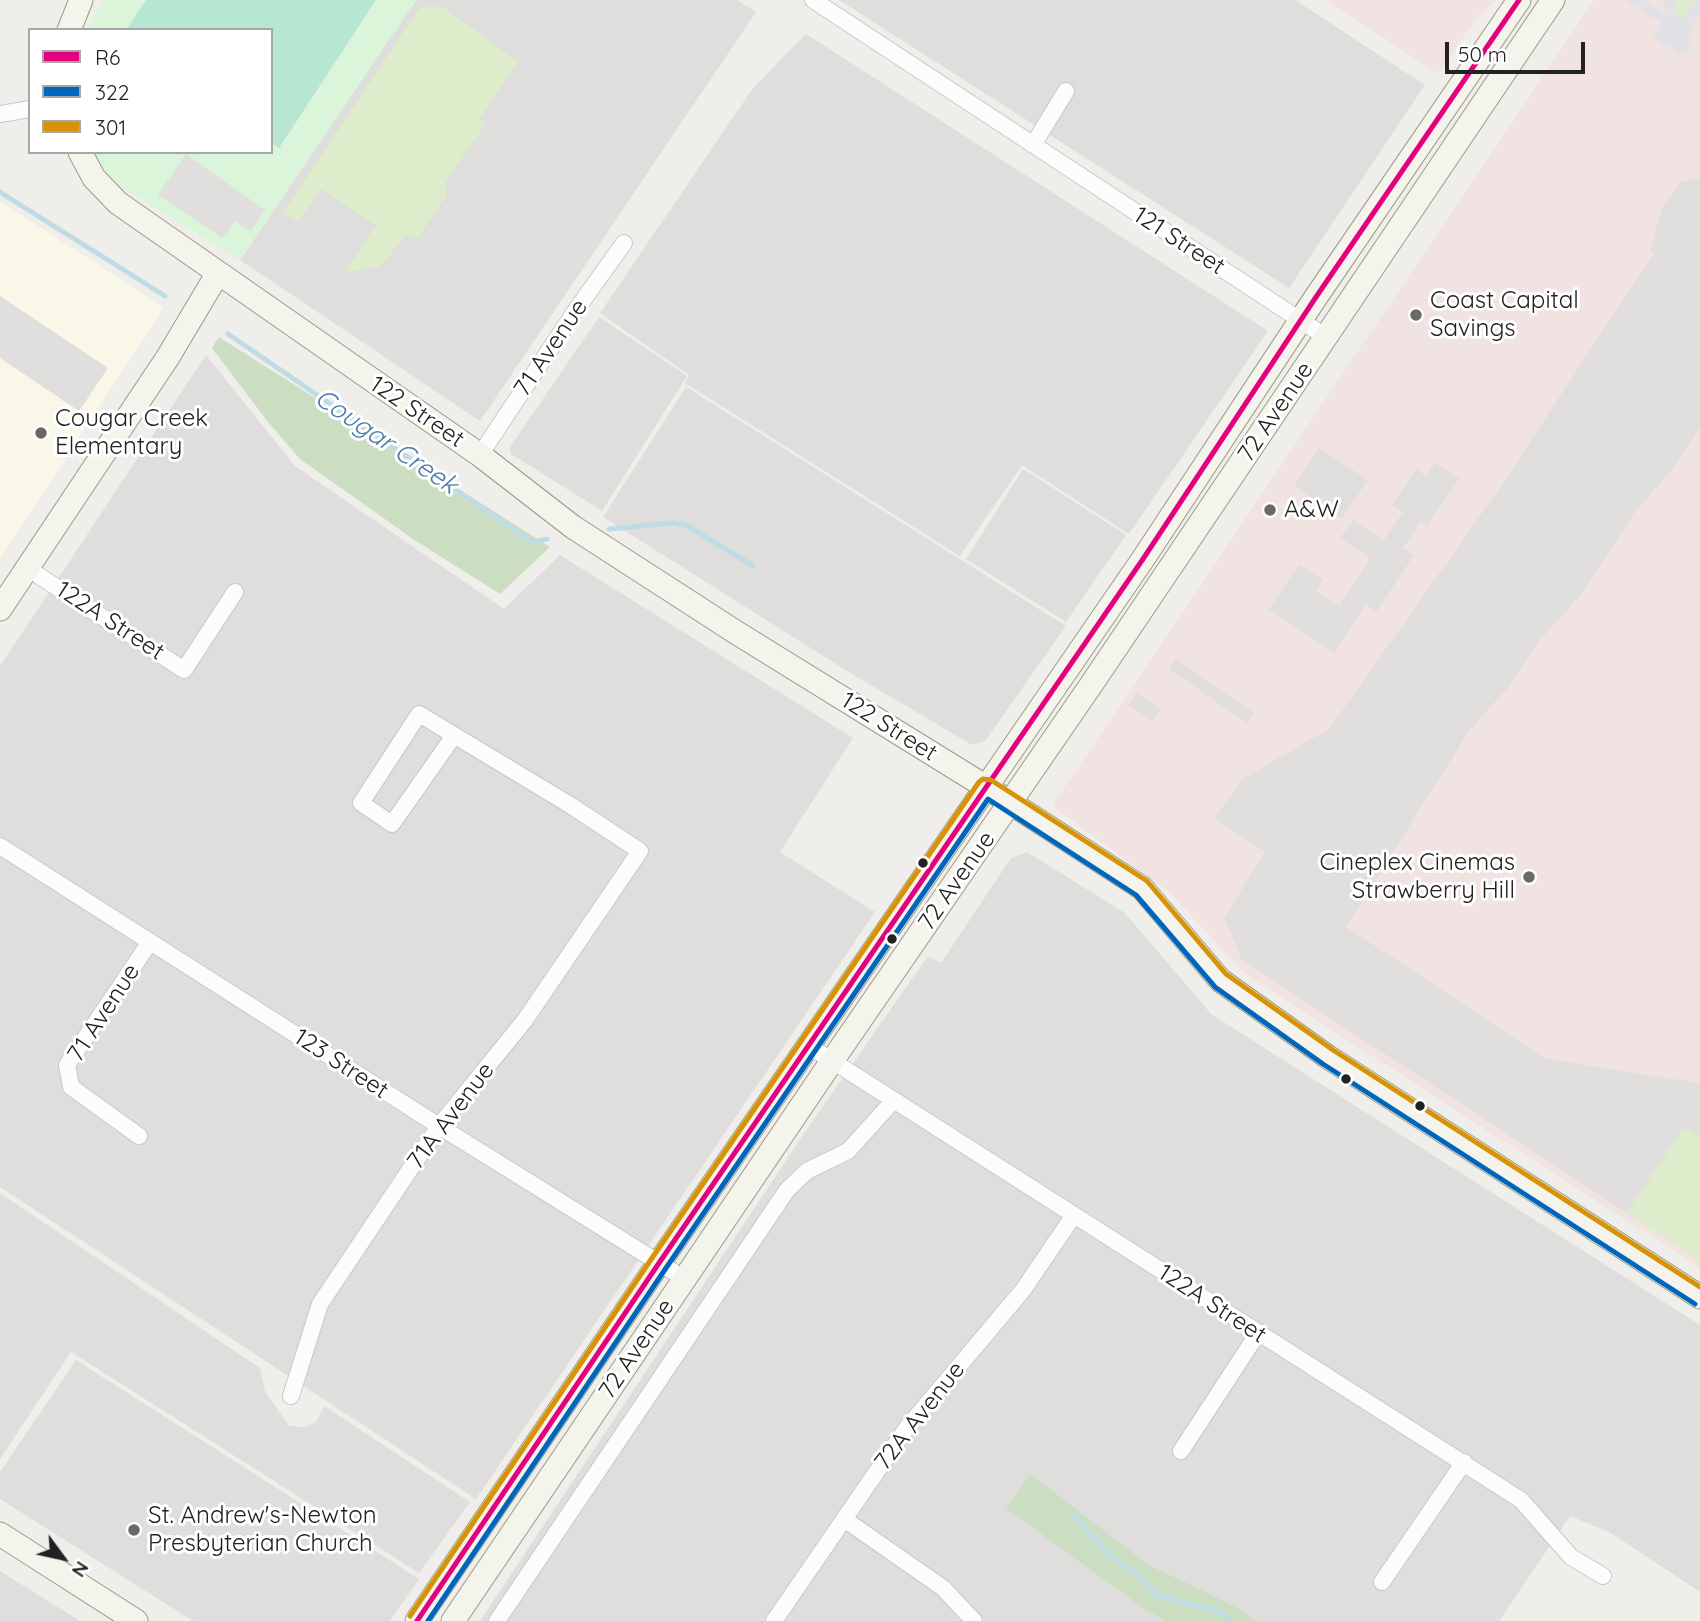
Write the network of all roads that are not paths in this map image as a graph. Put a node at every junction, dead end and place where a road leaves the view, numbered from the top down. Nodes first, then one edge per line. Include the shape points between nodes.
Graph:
1 (81, 0) edge
2 (813, 0) edge
3 (1519, 0) edge
4 (1553, 0) edge
5 (70, 28) edge
6 (1066, 91) dead end
7 (28, 109) edge
8 (0, 114) edge
9 (1033, 145) junction
10 (81, 154) edge
11 (624, 243) dead end
12 (218, 273) junction
13 (1301, 321) junction
14 (1326, 337) junction
15 (480, 455) junction
16 (27, 568) junction
17 (235, 592) dead end
18 (0, 609) edge
19 (453, 737) junction
20 (986, 787) junction
21 (1011, 803) junction
22 (0, 846) edge
23 (150, 942) junction
24 (809, 1046) junction
25 (832, 1061) junction
26 (894, 1100) junction
27 (439, 1126) junction
28 (139, 1136) dead end
29 (1073, 1215) junction
30 (659, 1263) junction
31 (685, 1279) junction
32 (1700, 1297) edge
33 (1258, 1333) junction
34 (291, 1396) dead end
35 (1181, 1451) dead end
36 (1464, 1462) junction
37 (844, 1519) junction
38 (3, 1544) edge
39 (1604, 1576) dead end
40 (1382, 1582) dead end
41 (136, 1621) edge
42 (417, 1621) edge
43 (453, 1621) edge
44 (497, 1621) edge
45 (774, 1621) edge
46 (974, 1621) edge

1 - 5 main road
2 - 9 street, 121 Street
3 - 13 main road, 72 Avenue
4 - 14 main road, 72 Avenue
6 - 9 street
7 - 8 street
9 - 13 street, 121 Street
10 - 12 main road, 122 Street via 94,178 118,203
11 - 15 street, 71 Avenue
12 - 15 main road, 122 Street
12 - 16 main road via 168,357
13 - 14 street, 121 Street
13 - 20 main road, 72 Avenue
14 - 21 main road, 72 Avenue
15 - 20 main road, 122 Street via 597,543
16 - 17 street, 122A Street via 184,670
16 - 18 main road
19 - 19 street via 419,714 360,803 393,824
19 - 27 street, 71A Avenue via 640,851 525,1020
20 - 21 main road, 122 Street
20 - 24 main road, 72 Avenue
21 - 25 main road, 72 Avenue
21 - 32 main road, 122 Street via 1142,888 1220,981 1339,1064
22 - 23 street, 123 Street
23 - 27 street, 123 Street
23 - 28 street, 71 Avenue via 68,1065 71,1087
24 - 25 street, 122A Street
24 - 30 main road, 72 Avenue
25 - 26 street, 122A Street
25 - 31 main road, 72 Avenue
26 - 29 street, 122A Street
26 - 44 street, 72 Avenue via 848,1152 807,1171 787,1190
27 - 30 street, 123 Street
27 - 34 street, 71A Avenue via 320,1304
29 - 33 street, 122A Street
29 - 37 street, 72A Avenue via 1023,1290 906,1429
30 - 31 street, 123 Street
30 - 42 main road, 72 Avenue
31 - 43 main road, 72 Avenue
33 - 35 street
33 - 36 street, 122A Street
36 - 39 street, 122A Street via 1521,1500 1571,1557
36 - 40 street
37 - 45 street, 72A Avenue
37 - 46 street via 943,1588
38 - 41 main road

